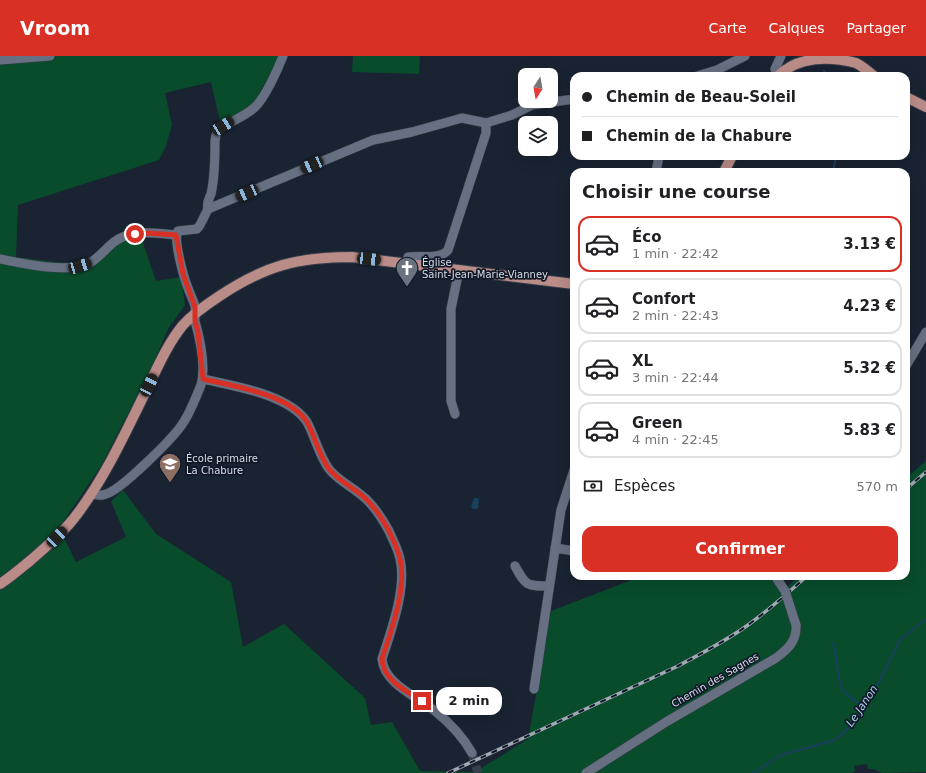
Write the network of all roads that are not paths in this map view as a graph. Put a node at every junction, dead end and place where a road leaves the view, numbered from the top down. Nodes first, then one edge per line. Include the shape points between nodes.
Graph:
1 (50, 56) edge
2 (283, 56) edge
3 (745, 56) edge
4 (781, 56) edge
5 (849, 58) edge
6 (0, 60) edge
7 (710, 72) edge
8 (776, 72) edge
9 (783, 72) edge
10 (868, 72) edge
11 (910, 99) edge
12 (570, 100) edge
13 (926, 107) edge
14 (486, 123) junction
15 (208, 209) junction
16 (176, 235) junction
17 (0, 259) edge
18 (406, 263) junction
19 (459, 270) junction
20 (570, 284) edge
21 (195, 314) junction
22 (926, 332) edge
23 (910, 359) edge
24 (203, 379) junction
25 (455, 414) dead end
26 (570, 482) edge
27 (92, 493) junction
28 (555, 548) junction
29 (570, 550) edge
30 (515, 566) dead end
31 (781, 580) edge
32 (0, 584) edge
33 (549, 586) junction
34 (534, 689) dead end
35 (472, 753) tunnel mouth
36 (586, 773) edge

1 - 6 street
2 - 15 street via 256,106 218,130
3 - 7 street
4 - 8 street via 775,69
5 - 9 main road via 827,56 804,60
5 - 10 main road
11 - 13 main road
12 - 14 street via 532,105 512,115
14 - 15 street via 462,118 373,140
14 - 18 street via 486,133 448,250 438,256 408,257
15 - 16 street via 197,229 180,230
16 - 17 street via 147,233 125,237 113,243 95,260 80,266 53,267
16 - 21 street
18 - 19 main road
18 - 21 main road via 352,257 286,263 240,283
19 - 20 main road
19 - 25 street via 451,309 451,401
21 - 24 street
21 - 27 main road via 178,332 168,349
22 - 23 street
24 - 27 street via 185,420 161,448 118,488 100,496
24 - 35 street via 275,399 300,413 329,469 364,497 380,517 394,541 402,572 400,596 382,666 396,683 446,721
26 - 28 street via 561,510
27 - 32 main road via 78,513 49,544
28 - 29 street
28 - 33 street
30 - 33 street via 528,584
31 - 36 street, Chemin des Sagnes, bridge via 796,625 793,642 784,652
33 - 34 street

